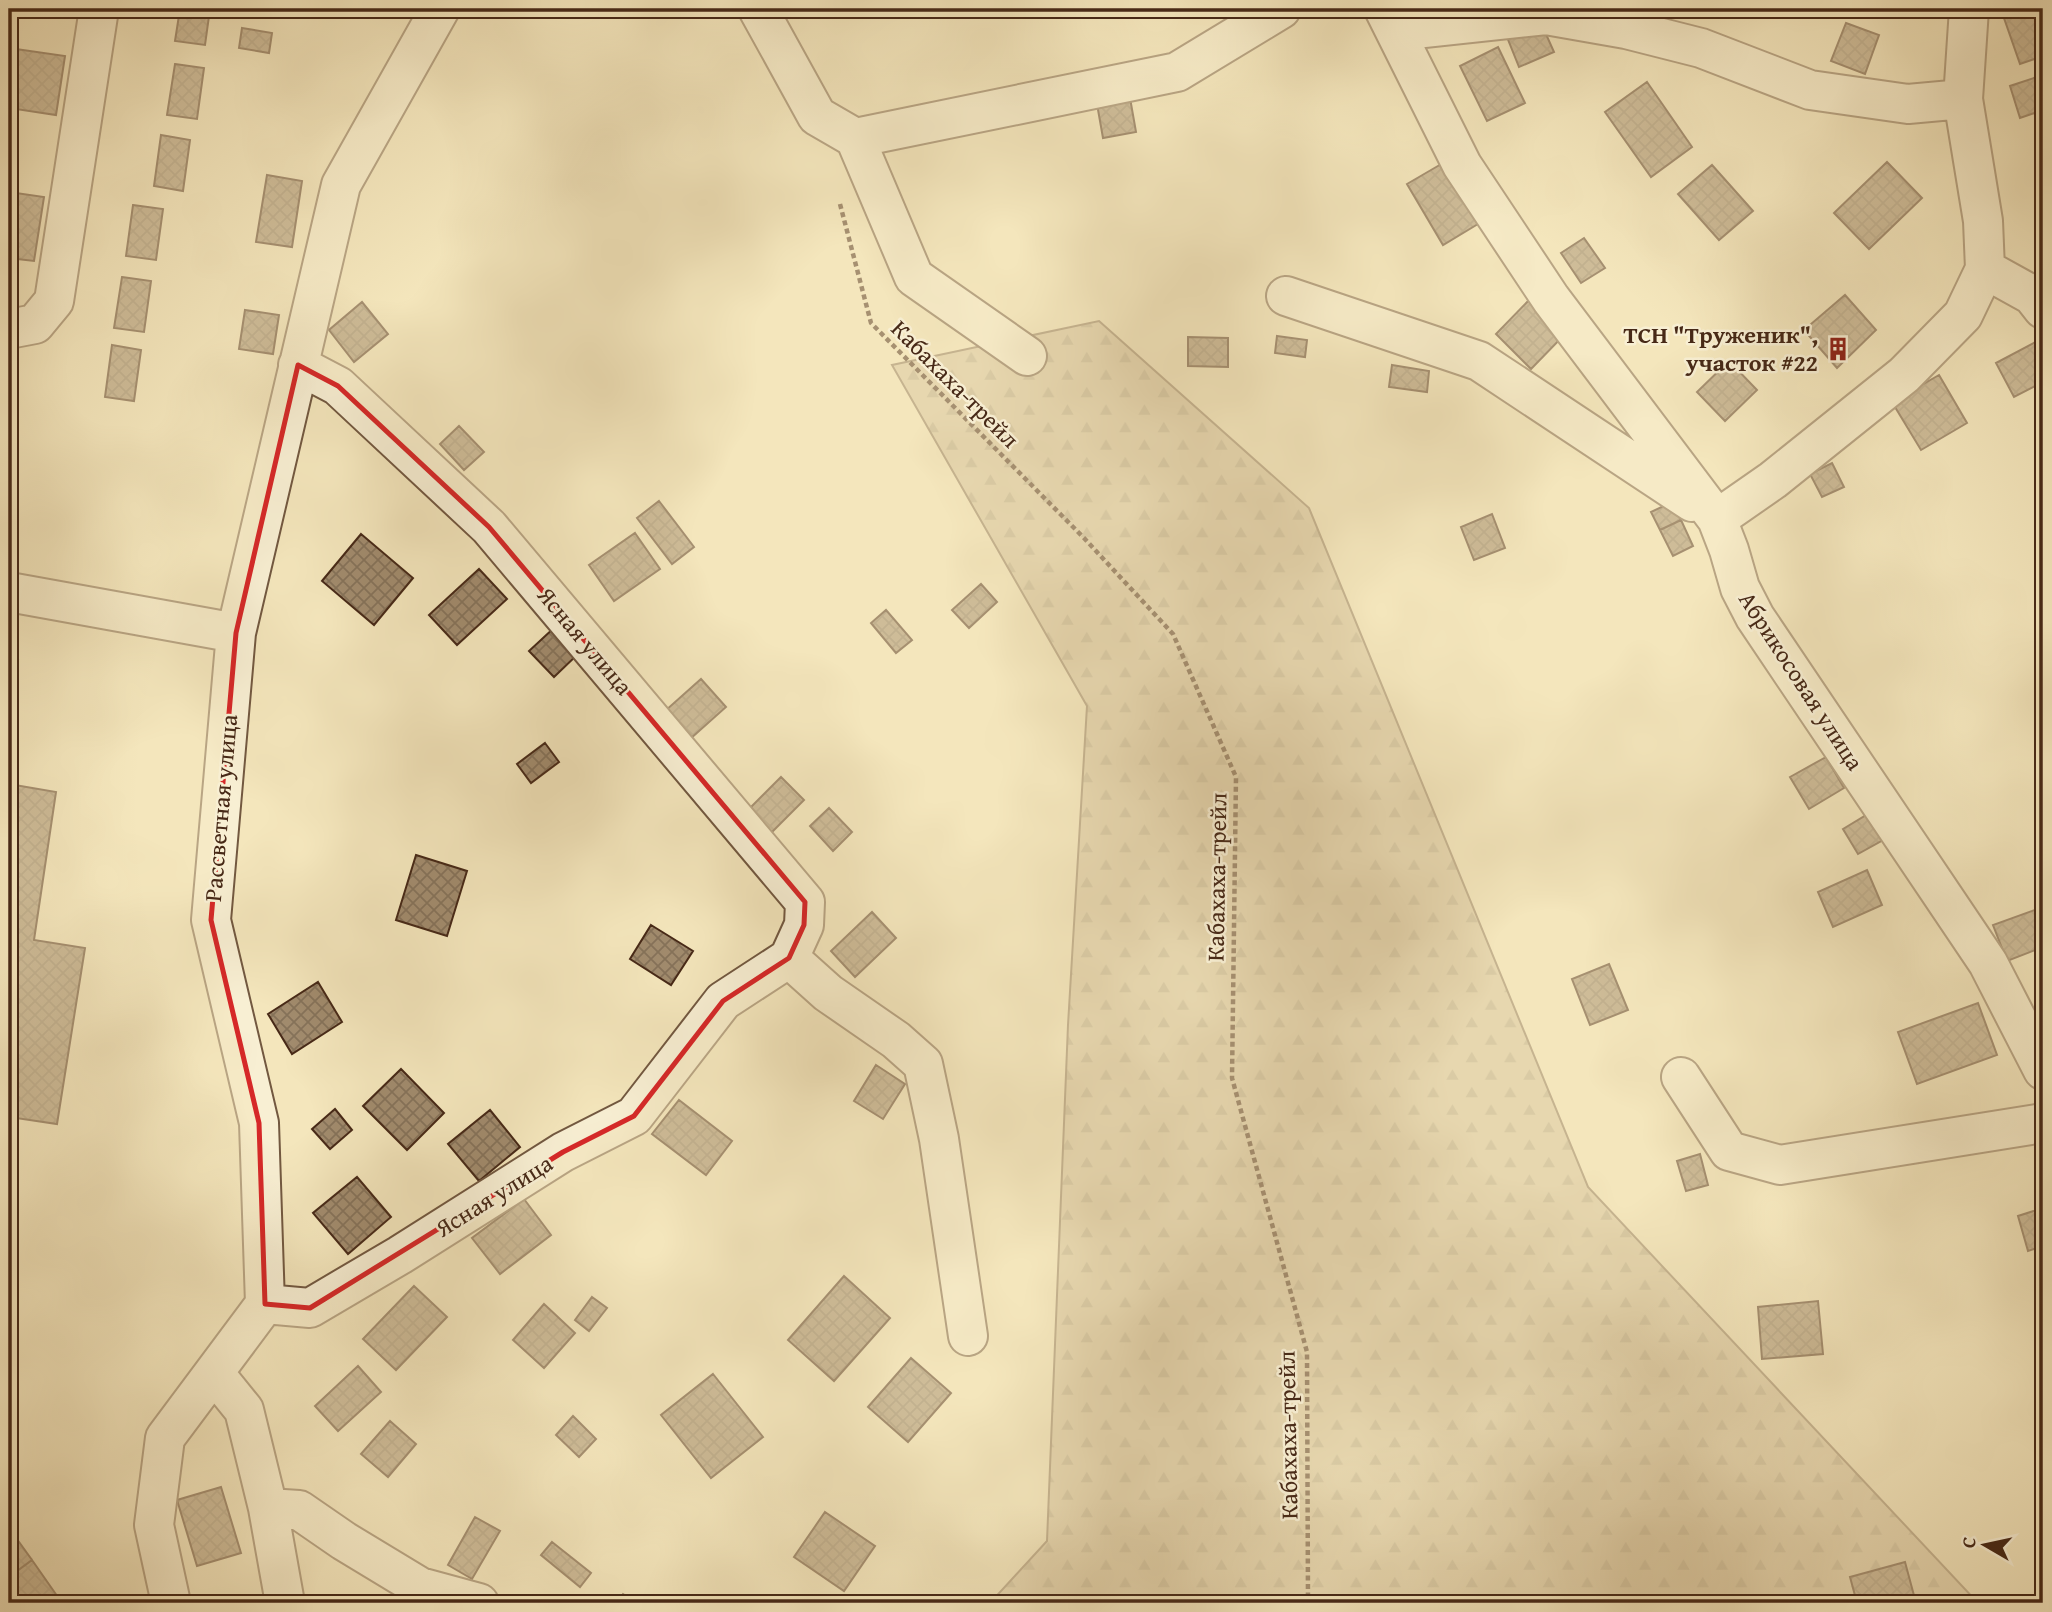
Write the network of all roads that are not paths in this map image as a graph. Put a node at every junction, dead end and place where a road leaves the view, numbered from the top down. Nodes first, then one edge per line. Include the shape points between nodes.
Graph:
1 (99, 9) edge
2 (440, 9) edge
3 (758, 9) edge
4 (1281, 9) edge
5 (1969, 9) edge
6 (1390, 20) edge
7 (1962, 99) junction
8 (855, 138) junction
9 (1985, 269) junction
10 (1286, 296) dead end
11 (2043, 309) edge
12 (9, 329) edge
13 (1027, 356) dead end
14 (298, 365) junction
15 (1717, 519) junction
16 (9, 592) edge
17 (236, 634) junction
18 (789, 958) junction
19 (2043, 1070) edge
20 (1681, 1077) dead end
21 (2043, 1123) edge
22 (265, 1304) junction
23 (968, 1336) dead end
24 (214, 1373) junction
25 (268, 1508) junction
26 (171, 1603) edge
27 (285, 1603) edge
28 (479, 1603) edge

1 - 12 street via 54,301 35,324
2 - 14 street, Рассветная улица via 341,185
3 - 8 street via 817,116
4 - 8 street via 1177,72
5 - 7 street
6 - 7 street via 1546,15 1701,48 1810,90 1908,104
6 - 15 street, Абрикосовая улица via 1469,176 1551,299
7 - 9 street via 1983,221
8 - 13 street via 914,276
9 - 11 street via 2032,295
9 - 15 street via 1962,315 1904,375
10 - 15 street via 1479,361
14 - 17 street, Рассветная улица
14 - 18 street, Ясная улица via 338,386 489,527 805,902 804,925
15 - 19 street, Абрикосовая улица via 1740,588 1755,617 1988,963
16 - 17 street
17 - 22 street, Рассветная улица via 211,920 259,1124
18 - 22 street, Ясная улица via 723,1001 634,1116 563,1152 310,1308
18 - 23 street via 923,1064 939,1139
20 - 21 street via 1729,1151 1780,1165
22 - 24 street
24 - 25 street via 244,1410
24 - 26 street via 165,1438 154,1525
25 - 27 street
25 - 28 street via 299,1510 419,1587

